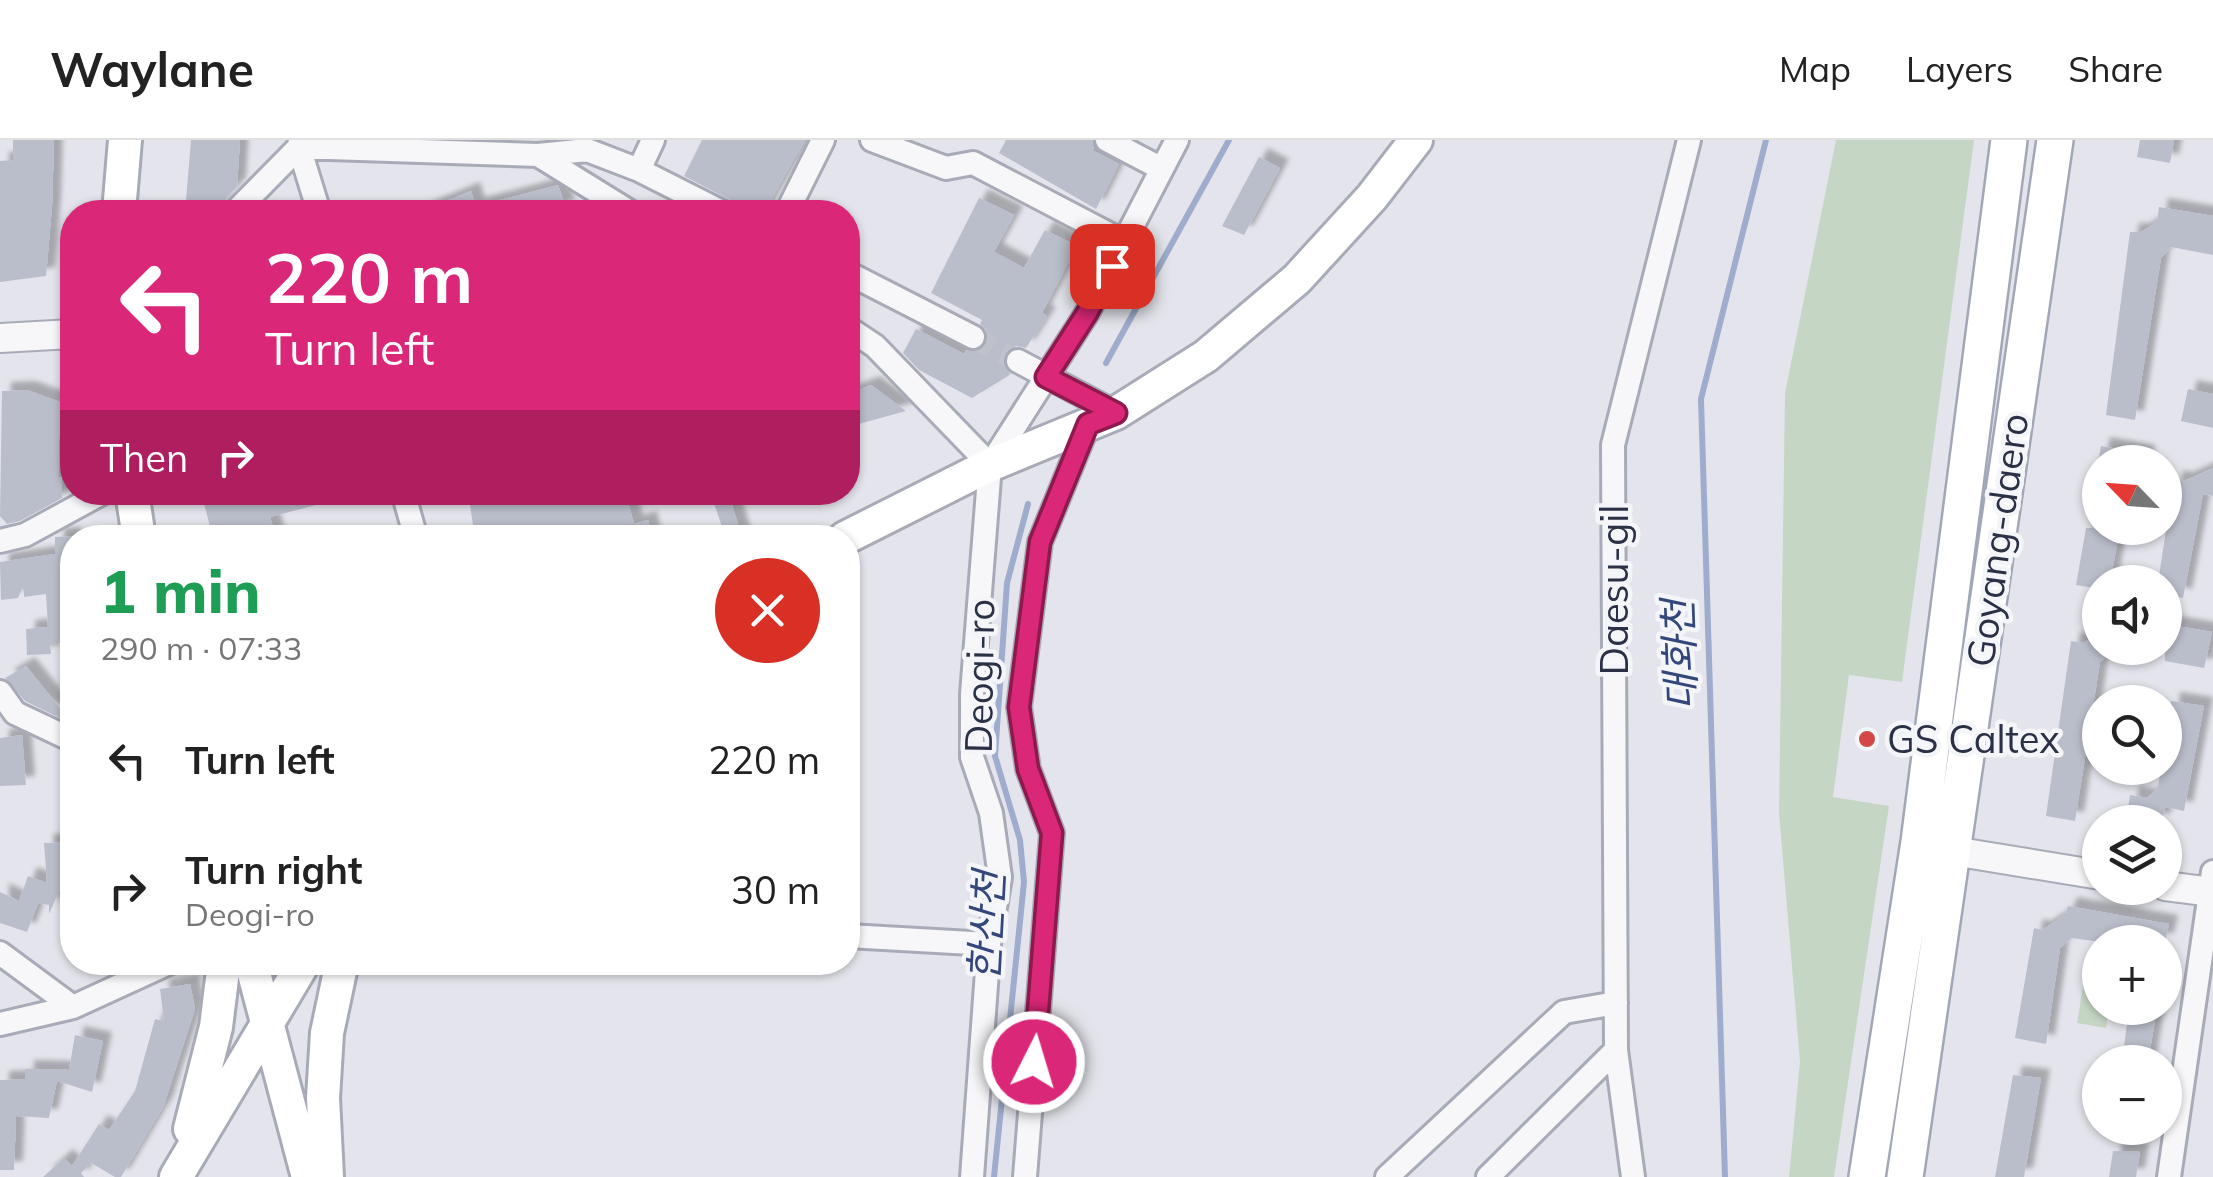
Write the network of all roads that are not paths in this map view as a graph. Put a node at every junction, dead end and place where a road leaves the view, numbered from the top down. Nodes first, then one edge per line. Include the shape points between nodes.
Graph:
1 (124, 140) edge
2 (652, 140) edge
3 (823, 140) edge
4 (872, 140) edge
5 (1107, 140) edge
6 (1177, 140) edge
7 (1416, 140) edge
8 (1690, 140) edge
9 (2009, 140) edge
10 (2055, 140) edge
11 (300, 143) edge
12 (538, 155) junction
13 (1162, 169) junction
14 (639, 170) junction
15 (121, 200) edge
16 (246, 200) edge
17 (316, 200) edge
18 (611, 200) edge
19 (698, 200) edge
20 (793, 200) edge
21 (1124, 242) junction
22 (860, 279) edge
23 (60, 335) edge
24 (860, 336) edge
25 (973, 337) tunnel mouth
26 (0, 338) edge
27 (1018, 361) tunnel mouth
28 (1046, 377) junction
29 (1102, 419) junction
30 (990, 465) junction
31 (80, 505) edge
32 (860, 531) edge
33 (0, 541) edge
34 (0, 692) edge
35 (60, 734) edge
36 (1953, 851) junction
37 (2082, 872) edge
38 (2212, 885) edge
39 (2182, 886) edge
40 (860, 937) edge
41 (989, 944) junction
42 (0, 953) edge
43 (141, 975) edge
44 (222, 975) edge
45 (254, 975) edge
46 (296, 975) edge
47 (339, 975) edge
48 (2203, 1002) edge
49 (1616, 1003) junction
50 (73, 1008) junction
51 (266, 1022) junction
52 (0, 1024) edge
53 (1616, 1050) junction
54 (177, 1176) edge
55 (308, 1177) edge
56 (327, 1177) edge
57 (972, 1177) edge
58 (1025, 1177) edge
59 (1387, 1177) edge
60 (1488, 1177) edge
61 (1633, 1177) edge
62 (1867, 1177) edge
63 (1905, 1177) edge
64 (2169, 1177) edge

1 - 15 main road
2 - 14 street
3 - 20 street
4 - 21 street via 946,168 973,163
5 - 13 street
6 - 13 street, Deogi-ro
7 - 29 main road via 1297,279 1206,356
8 - 49 street, Daesu-gil via 1613,444
9 - 62 main road, Goyang-daero via 1919,842
10 - 36 main road, Goyang-daero
11 - 12 street
11 - 16 street
11 - 17 street
12 - 14 street via 587,150
12 - 18 street
13 - 21 street, Deogi-ro
14 - 19 street
21 - 28 street, Deogi-ro
22 - 25 street
23 - 26 street
24 - 30 street
27 - 28 street
28 - 29 street
28 - 30 street, Deogi-ro
29 - 30 main road
29 - 58 street via 1040,542 1019,707 1028,769 1052,833
30 - 32 main road
30 - 41 street, Deogi-ro via 972,694 972,757 1000,876
31 - 33 street
34 - 35 street via 14,713
36 - 37 street
36 - 63 main road, Goyang-daero
38 - 39 street
38 - 48 street
40 - 41 street
41 - 57 street, Deogi-ro
42 - 50 street
43 - 50 street
44 - 54 main road via 216,1028
45 - 51 main road
46 - 51 main road
47 - 56 main road via 322,1098
48 - 64 street
49 - 53 street, Daesu-gil
49 - 59 street via 1564,1012
50 - 52 street
51 - 54 main road
51 - 55 main road
53 - 60 street
53 - 61 street, Daesu-gil

